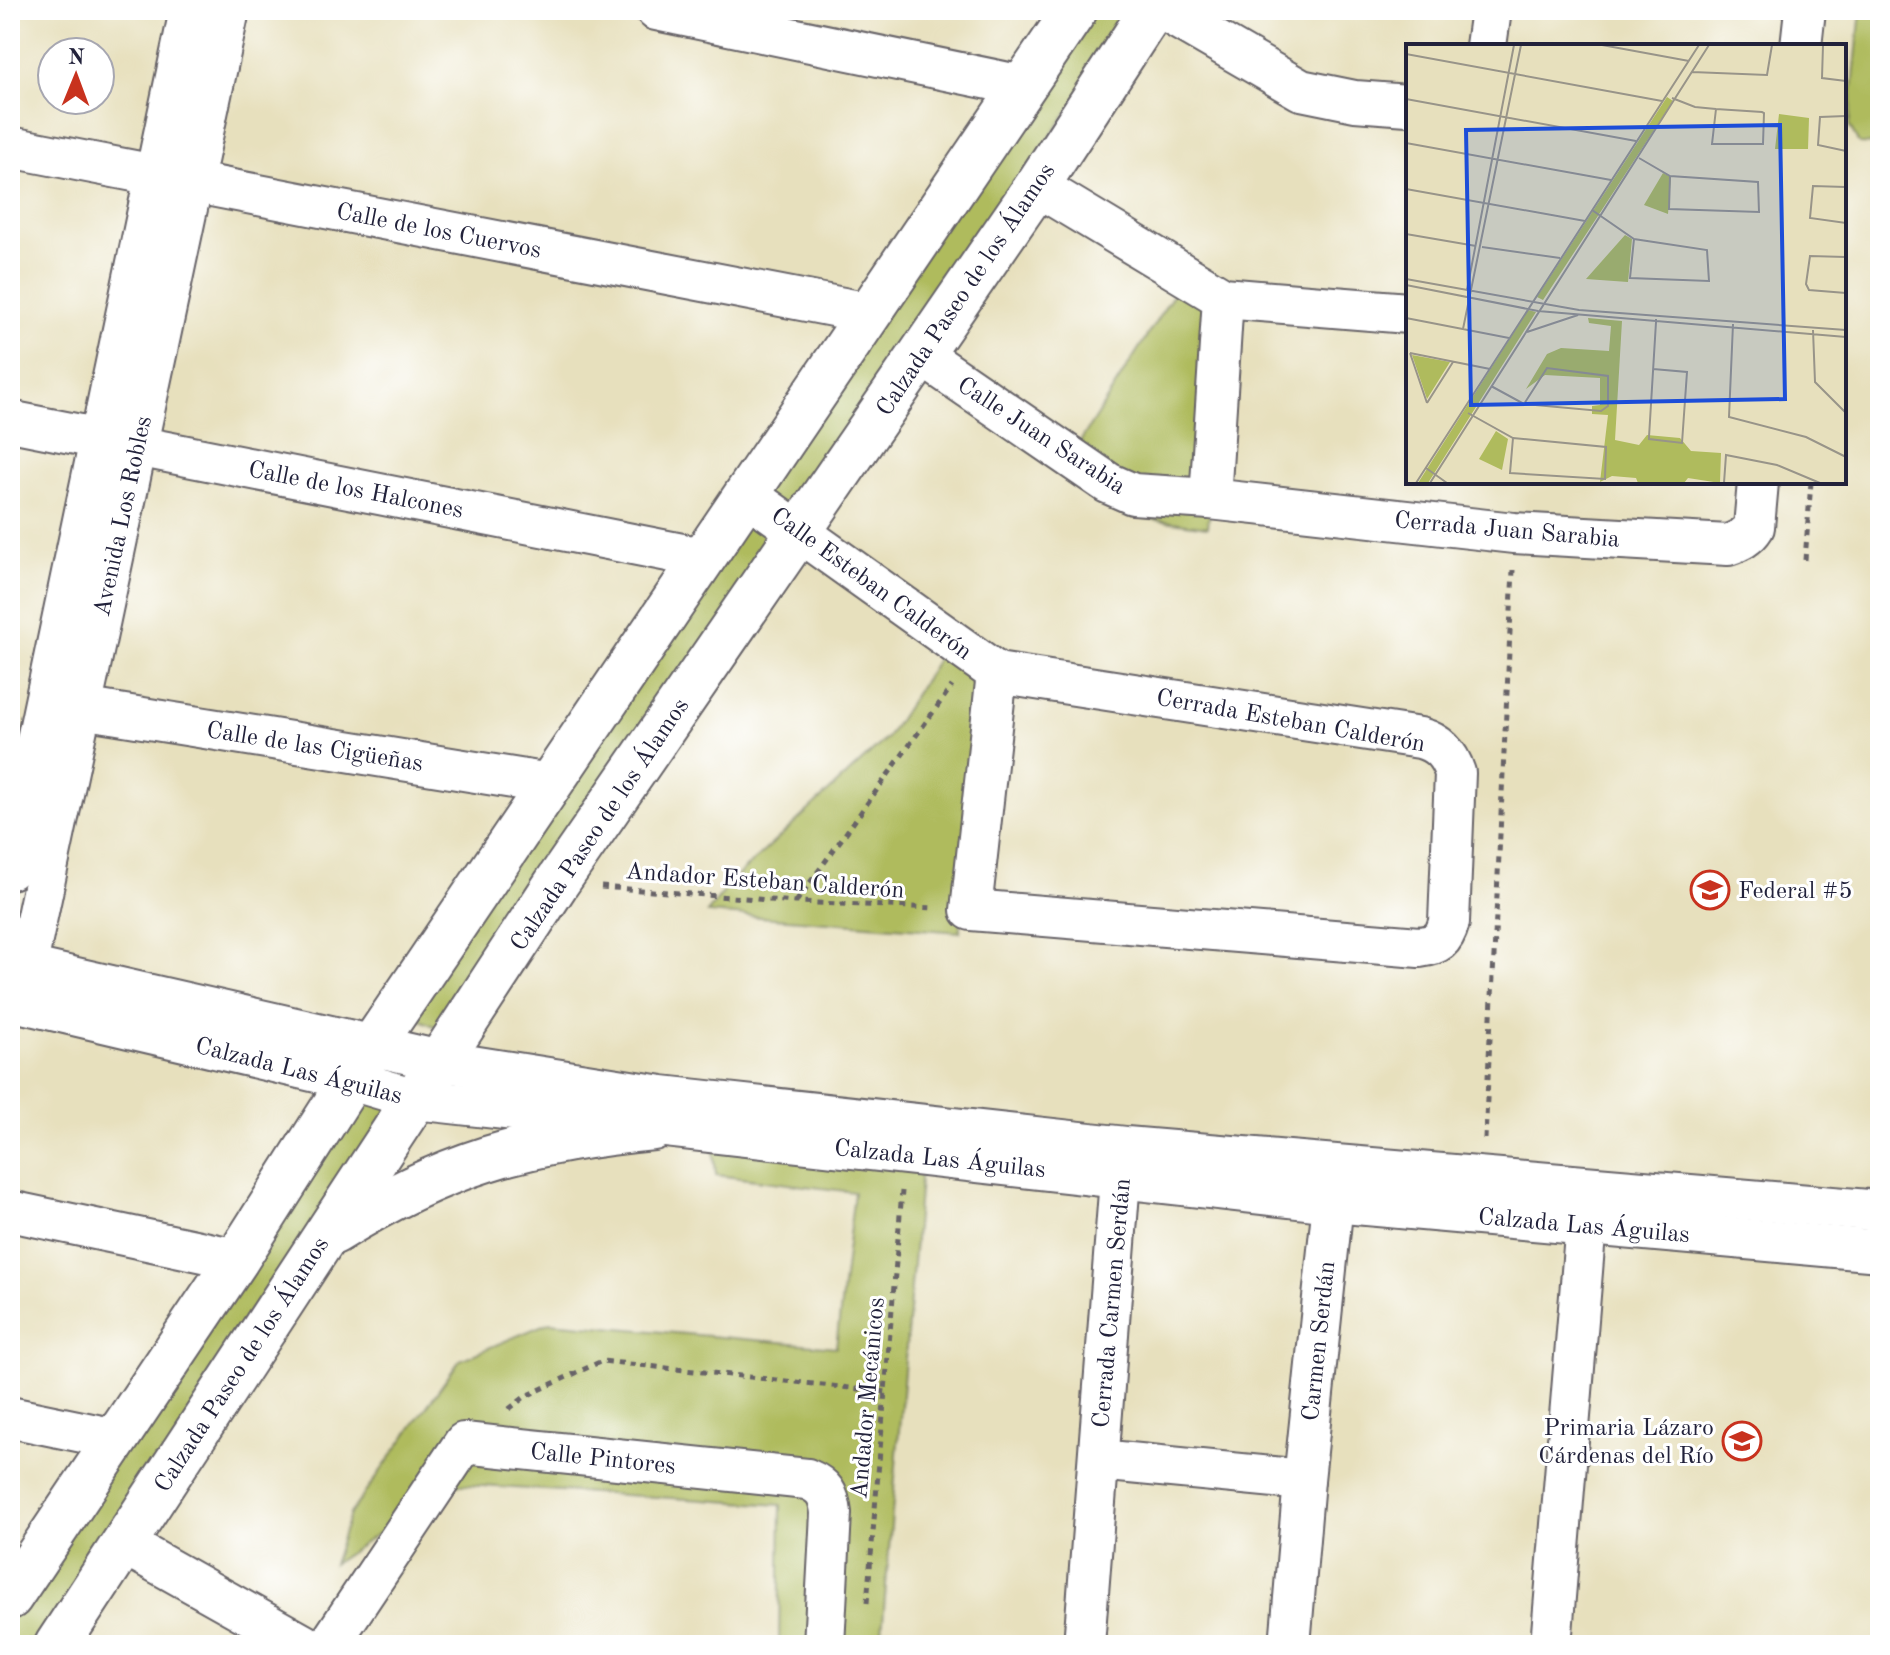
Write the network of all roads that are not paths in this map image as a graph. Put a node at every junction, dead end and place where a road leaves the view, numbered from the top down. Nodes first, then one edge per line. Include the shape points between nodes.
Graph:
1 (190, 10) edge
2 (229, 10) edge
3 (656, 10) edge
4 (1075, 10) edge
5 (1152, 10) edge
6 (1163, 10) edge
7 (1491, 10) edge
8 (1805, 10) edge
9 (1486, 44) edge
10 (1801, 44) edge
11 (1023, 86) junction
12 (1406, 105) edge
13 (10, 147) edge
14 (174, 179) junction
15 (1037, 186) junction
16 (1223, 298) junction
17 (869, 313) junction
18 (1406, 313) edge
19 (920, 354) junction
20 (10, 421) edge
21 (118, 442) junction
22 (1758, 484) edge
23 (746, 494) junction
24 (1210, 499) junction
25 (799, 531) junction
26 (703, 558) junction
27 (985, 664) junction
28 (45, 701) edge
29 (550, 784) junction
30 (10, 869) edge
31 (15, 990) edge
32 (440, 1061) junction
33 (362, 1062) junction
34 (415, 1099) junction
35 (653, 1128) junction
36 (1123, 1163) junction
37 (1333, 1202) junction
38 (1587, 1205) junction
39 (10, 1211) edge
40 (1880, 1211) edge
41 (322, 1240) junction
42 (1880, 1251) edge
43 (237, 1259) junction
44 (10, 1417) edge
45 (116, 1439) junction
46 (1099, 1460) junction
47 (1304, 1480) junction
48 (124, 1544) junction
49 (10, 1597) edge
50 (57, 1645) edge
51 (304, 1645) edge
52 (329, 1645) edge
53 (824, 1645) edge
54 (1084, 1645) edge
55 (1290, 1645) edge
56 (1551, 1645) edge

1 - 14 street, Avenida Los Robles
2 - 14 street, Avenida Los Robles
3 - 11 street
4 - 11 main road
5 - 15 main road, Calzada Paseo de los Álamos
6 - 12 street via 1301,90
7 - 9 street
8 - 10 street
11 - 17 main road
13 - 14 street, Calle de los Cuervos
14 - 17 street, Calle de los Cuervos
14 - 21 street, Avenida Los Robles
15 - 16 street
15 - 19 main road, Calzada Paseo de los Álamos
16 - 18 street
16 - 24 street
17 - 23 main road
19 - 24 street, Calle Juan Sarabia via 1108,483 1133,494
19 - 25 main road, Calzada Paseo de los Álamos
20 - 21 street, Calle de los Halcones
21 - 26 street, Calle de los Halcones
21 - 28 street, Avenida Los Robles
22 - 24 street, Cerrada Juan Sarabia via 1754,527 1728,545 1514,533
23 - 25 street, Calle Esteban Calderón
23 - 26 main road
25 - 27 street, Calle Esteban Calderón
25 - 32 main road, Calzada Paseo de los Álamos
26 - 29 main road
27 - 27 street, Cerrada Esteban Calderón via 1430,741 1451,759 1455,773 1449,922 1441,941 1419,947 971,910
28 - 29 street, Calle de las Cigüeñas
28 - 30 street, Avenida Los Robles
28 - 31 street, Avenida Los Robles
29 - 33 main road
31 - 33 street, Calzada Las Águilas
32 - 33 street, Calzada Las Águilas
32 - 34 main road, Calzada Paseo de los Álamos
32 - 36 street, Calzada Las Águilas
33 - 34 street, Calzada Las Águilas
33 - 43 main road
34 - 35 street, Calzada Las Águilas
34 - 41 main road, Calzada Paseo de los Álamos
35 - 36 street, Calzada Las Águilas via 904,1154
35 - 41 main road via 528,1146 447,1172 384,1201
36 - 37 street, Calzada Las Águilas
36 - 38 street, Calzada Las Águilas via 1483,1176
36 - 46 street, Cerrada Carmen Serdán
37 - 38 street, Calzada Las Águilas
37 - 47 street, Carmen Serdán
38 - 40 street, Calzada Las Águilas
38 - 42 street, Calzada Las Águilas
38 - 56 street
39 - 43 street
41 - 48 main road, Calzada Paseo de los Álamos
43 - 45 main road
44 - 45 street
45 - 49 main road
46 - 47 street, Cerrada Carmen Serdán
46 - 54 street, Cerrada Carmen Serdán
47 - 55 street
48 - 50 main road, Calzada Paseo de los Álamos
48 - 51 street
52 - 53 street, Calle Pintores via 464,1443 819,1484 829,1497 831,1513

